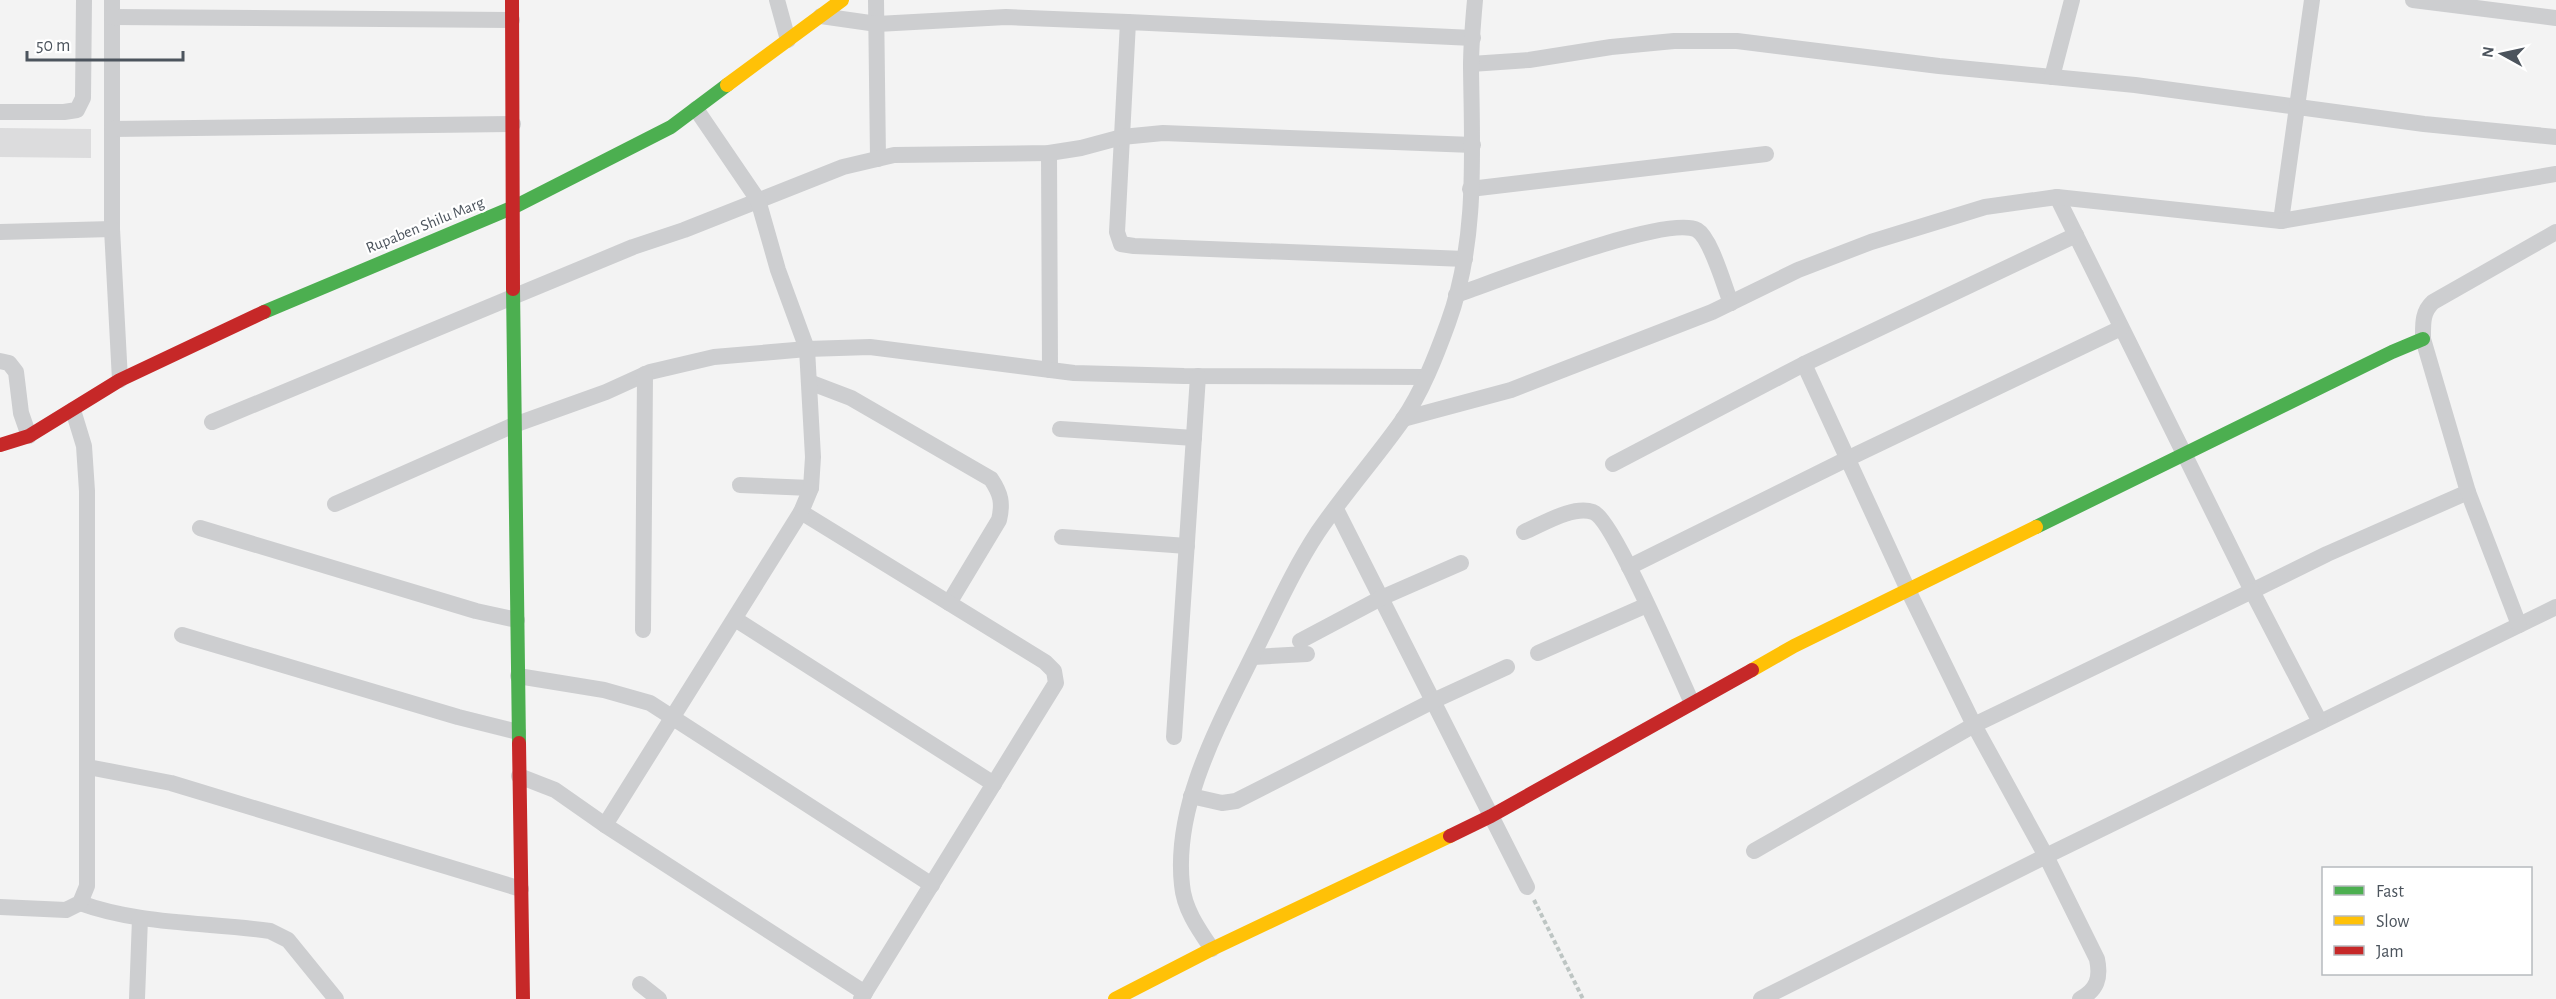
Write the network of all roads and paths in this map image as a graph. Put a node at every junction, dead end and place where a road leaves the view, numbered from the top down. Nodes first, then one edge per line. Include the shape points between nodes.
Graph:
1 (84, 0) edge
2 (512, 0) edge
3 (777, 0) edge
4 (842, 0) edge
5 (876, 0) edge
6 (1474, 0) edge
7 (2072, 0) edge
8 (2312, 0) edge
9 (2413, 0) edge
10 (112, 8) edge
11 (821, 16) junction
12 (2556, 18) edge
13 (512, 20) junction
14 (1128, 22) junction
15 (877, 24) junction
16 (1473, 38) junction
17 (788, 40) junction
18 (1471, 64) junction
19 (2052, 77) junction
20 (2298, 106) junction
21 (696, 109) junction
22 (0, 112) edge
23 (513, 124) junction
24 (112, 129) junction
25 (1122, 137) junction
26 (2556, 137) edge
27 (1473, 145) junction
28 (1049, 153) junction
29 (1766, 154) dead end
30 (878, 159) junction
31 (2556, 174) edge
32 (1470, 189) junction
33 (2056, 196) junction
34 (758, 200) junction
35 (514, 207) junction
36 (2281, 221) junction
37 (112, 229) junction
38 (0, 232) edge
39 (2556, 232) edge
40 (2076, 235) junction
41 (1465, 259) junction
42 (515, 295) junction
43 (1456, 295) junction
44 (1731, 303) junction
45 (2121, 328) junction
46 (2423, 339) junction
47 (807, 349) junction
48 (0, 361) edge
49 (1804, 364) junction
50 (1050, 370) junction
51 (645, 374) junction
52 (1198, 376) junction
53 (1425, 377) junction
54 (120, 380) junction
55 (809, 382) junction
56 (73, 410) junction
57 (1403, 419) junction
58 (212, 422) dead end
59 (514, 425) junction
60 (1060, 429) dead end
61 (29, 436) junction
62 (1194, 438) junction
63 (0, 445) edge
64 (2183, 454) junction
65 (1847, 459) junction
66 (1613, 464) dead end
67 (740, 485) dead end
68 (811, 488) junction
69 (2468, 492) junction
70 (335, 504) dead end
71 (1336, 508) junction
72 (801, 512) junction
73 (200, 528) dead end
74 (1524, 532) dead end
75 (1062, 537) dead end
76 (1187, 546) junction
77 (1461, 563) dead end
78 (1629, 567) junction
79 (1908, 590) junction
80 (2252, 591) junction
81 (1381, 598) junction
82 (949, 603) junction
83 (1647, 605) junction
84 (2556, 607) edge
85 (735, 619) junction
86 (517, 620) junction
87 (2519, 625) junction
88 (643, 630) dead end
89 (182, 635) dead end
90 (1538, 653) dead end
91 (1253, 657) junction
92 (1507, 668) dead end
93 (518, 676) junction
94 (1433, 701) junction
95 (1692, 703) junction
96 (674, 717) junction
97 (2320, 722) junction
98 (1974, 725) junction
99 (518, 732) junction
100 (1174, 737) dead end
101 (88, 767) junction
102 (519, 776) junction
103 (994, 784) junction
104 (1191, 796) junction
105 (1491, 816) junction
106 (605, 825) junction
107 (1754, 851) dead end
108 (2046, 856) junction
109 (932, 885) junction
110 (1527, 887) joint
111 (521, 889) junction
112 (80, 903) junction
113 (0, 907) edge
114 (140, 918) junction
115 (1212, 949) junction
116 (640, 984) dead end
117 (863, 996) edge
118 (137, 999) edge
119 (336, 999) edge
120 (523, 999) edge
121 (659, 999) edge
122 (1115, 999) edge
123 (1584, 999) edge
124 (1761, 999) edge
125 (2080, 999) edge

1 - 22 street via 83,98 77,110
2 - 13 street
3 - 17 street
4 - 11 street, Rupaben Shilu Marg
5 - 15 street
6 - 16 street
7 - 19 street
8 - 20 street
9 - 12 street
10 - 13 street
10 - 24 street
11 - 15 street
11 - 17 street, Rupaben Shilu Marg
13 - 23 street
14 - 15 street via 1006,17
14 - 16 street
14 - 25 street
15 - 30 street
16 - 18 street
17 - 21 street, Rupaben Shilu Marg
18 - 19 street via 1674,41 1737,41
18 - 27 street
19 - 20 street
20 - 26 street
20 - 36 street
21 - 34 street
21 - 35 street, Rupaben Shilu Marg via 671,127
23 - 24 street
23 - 35 street
24 - 37 street
25 - 27 street via 1163,133
25 - 28 street
25 - 41 street via 1117,232 1121,244
27 - 32 street
28 - 30 street via 894,155
28 - 50 street
29 - 32 street
30 - 34 street via 843,167
31 - 36 street
32 - 41 street
33 - 36 street
33 - 40 street
33 - 44 street via 1984,207 1871,242 1798,270
34 - 42 street
34 - 47 street
35 - 42 street
35 - 54 street, Rupaben Shilu Marg via 280,305
37 - 38 street
37 - 54 street
39 - 46 street via 2433,302 2423,319
40 - 45 street
40 - 49 street
41 - 43 street
42 - 58 street
42 - 59 street
43 - 44 street via 1623,237 1678,227 1696,229 1706,237
43 - 53 street via 1450,320
44 - 57 street via 1511,390
45 - 64 street
45 - 65 street
46 - 64 street
46 - 69 street
47 - 50 street via 870,347
47 - 51 street via 714,357
47 - 55 street
48 - 61 street via 9,363 16,372 21,413
49 - 65 street
49 - 66 street
50 - 52 street
51 - 59 street
51 - 88 street
52 - 53 street
52 - 62 street
53 - 57 street
54 - 56 street, Rupaben Shilu Marg
55 - 68 street
55 - 82 street via 851,398 991,478 1001,494 999,520
56 - 61 street, Rupaben Shilu Marg
56 - 101 street via 84,446 87,491
57 - 71 street
59 - 70 street
59 - 86 street
60 - 62 street
61 - 63 street, Rupaben Shilu Marg
62 - 76 street
64 - 79 street
64 - 80 street
65 - 78 street
65 - 79 street
67 - 68 street
68 - 72 street
69 - 80 street
69 - 87 street
71 - 81 street
71 - 91 street via 1292,577
72 - 82 street
72 - 85 street
73 - 86 street
74 - 78 street via 1570,513 1597,513
75 - 76 street
76 - 100 street
77 - 81 street
78 - 83 street
79 - 95 street via 1794,646
79 - 98 street
80 - 97 street
80 - 98 street
81 - 91 street via 1304,647
81 - 94 street
82 - 103 street via 1054,671 1056,683 1051,694
83 - 90 street
83 - 95 street
84 - 87 street
85 - 96 street
85 - 103 street
86 - 93 street
87 - 97 street
89 - 99 street
91 - 104 street
92 - 94 street
93 - 96 street via 626,695
93 - 99 street
94 - 104 street via 1236,801 1222,803
94 - 105 street
95 - 105 street
96 - 106 street
96 - 109 street
97 - 108 street
98 - 107 street
98 - 108 street
99 - 102 street
101 - 111 street via 171,783
101 - 112 street via 87,886
102 - 106 street via 555,790
102 - 111 street
103 - 109 street
104 - 115 street via 1182,886 1194,922
105 - 110 street
105 - 115 street
106 - 117 street
108 - 124 street
108 - 125 street via 2097,959 2100,973 2096,986
109 - 117 street
110 - 123 path
111 - 120 street
112 - 113 street via 66,910
112 - 114 street via 107,913
114 - 118 street
114 - 119 street via 270,931 288,940
115 - 122 street
116 - 121 street

